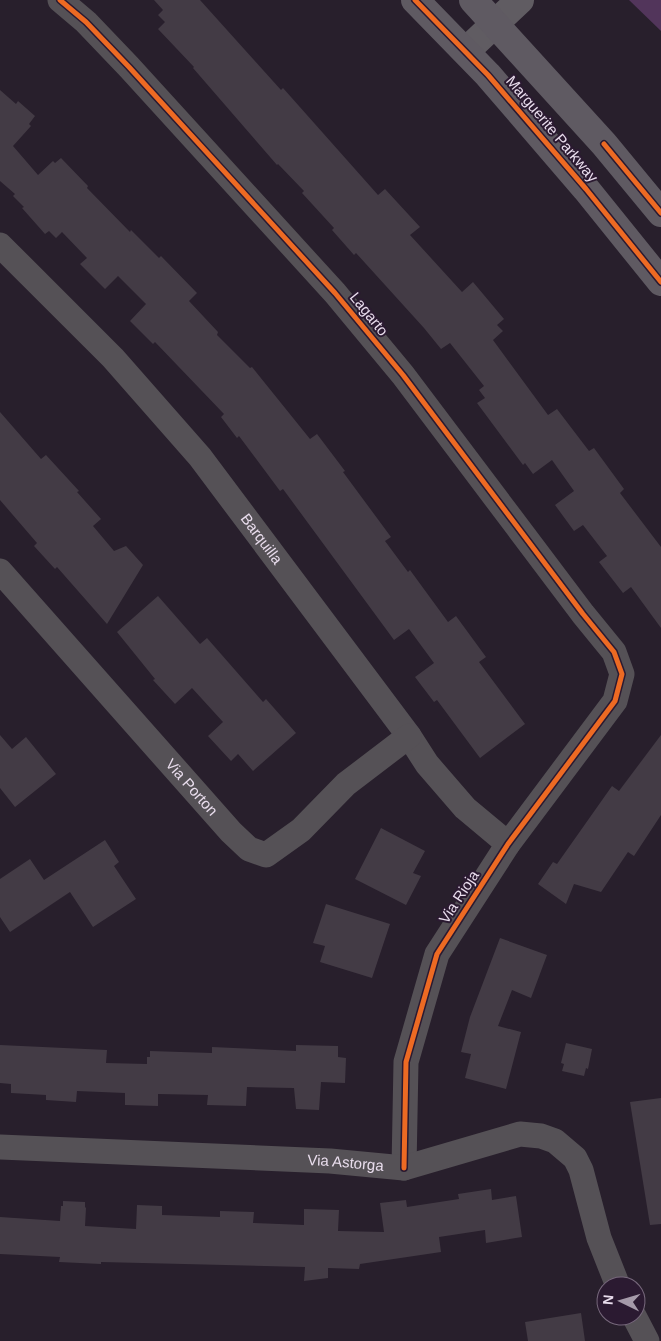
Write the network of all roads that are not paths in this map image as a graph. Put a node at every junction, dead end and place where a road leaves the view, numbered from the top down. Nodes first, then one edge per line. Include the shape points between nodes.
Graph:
1 (60, 0) edge
2 (473, 0) edge
3 (520, 0) edge
4 (428, 4) edge
5 (496, 24) junction
6 (466, 51) junction
7 (661, 213) edge
8 (0, 245) edge
9 (661, 282) edge
10 (0, 571) edge
11 (622, 674) joint
12 (409, 736) junction
13 (508, 844) junction
14 (0, 1147) edge
15 (404, 1168) junction
16 (614, 1276) edge
17 (639, 1326) edge
18 (647, 1341) edge

1 - 11 street, Lagarto via 129,67 335,292 403,375 614,652
2 - 5 main road, Marguerite Parkway
3 - 5 street
4 - 6 main road, Marguerite Parkway
5 - 6 street
5 - 7 main road, Marguerite Parkway
6 - 9 main road, Marguerite Parkway via 586,189
8 - 12 street, Barquilla via 113,358 200,457
10 - 12 street, Via Porton via 249,850 266,855 301,830 346,784
11 - 13 street, Via Rioja via 615,701
12 - 13 street, Barquilla via 427,764 465,808
13 - 15 street, Via Rioja via 437,954 406,1062
14 - 15 street, Via Astorga via 330,1160
15 - 16 street, Via Astorga via 520,1134 555,1141 575,1158 581,1170 599,1238
17 - 18 street

